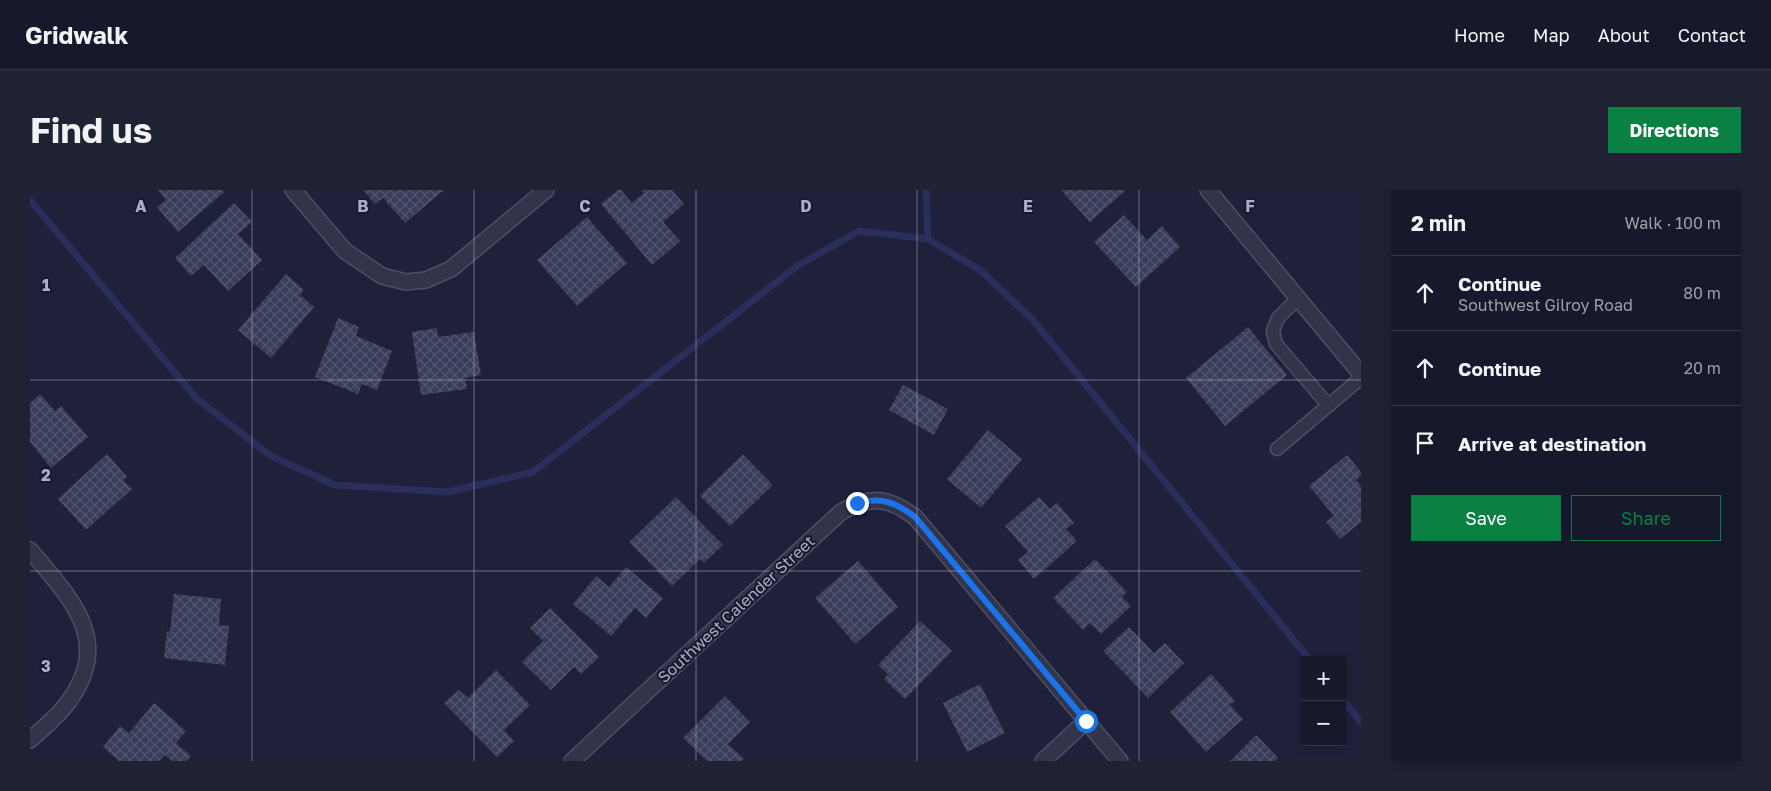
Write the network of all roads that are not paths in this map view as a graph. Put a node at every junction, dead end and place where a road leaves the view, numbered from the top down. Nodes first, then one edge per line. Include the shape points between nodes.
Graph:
1 (293, 190) edge
2 (546, 190) edge
3 (1208, 190) edge
4 (1298, 298) junction
5 (1361, 376) edge
6 (1328, 406) junction
7 (1277, 448) dead end
8 (30, 550) edge
9 (1086, 721) junction
10 (30, 740) edge
11 (572, 761) edge
12 (1043, 761) edge
13 (1120, 761) edge

1 - 2 street via 345,251 382,276 406,282 426,280 451,269
3 - 4 street
4 - 5 street
4 - 6 lane via 1278,318 1272,331 1276,344
5 - 6 lane
6 - 7 lane
8 - 10 street via 76,608 88,645 84,676 64,707
9 - 11 street, Southwest Calender Street via 915,517 901,507 870,500 841,512
9 - 12 street
9 - 13 street, Southwest Calender Street

